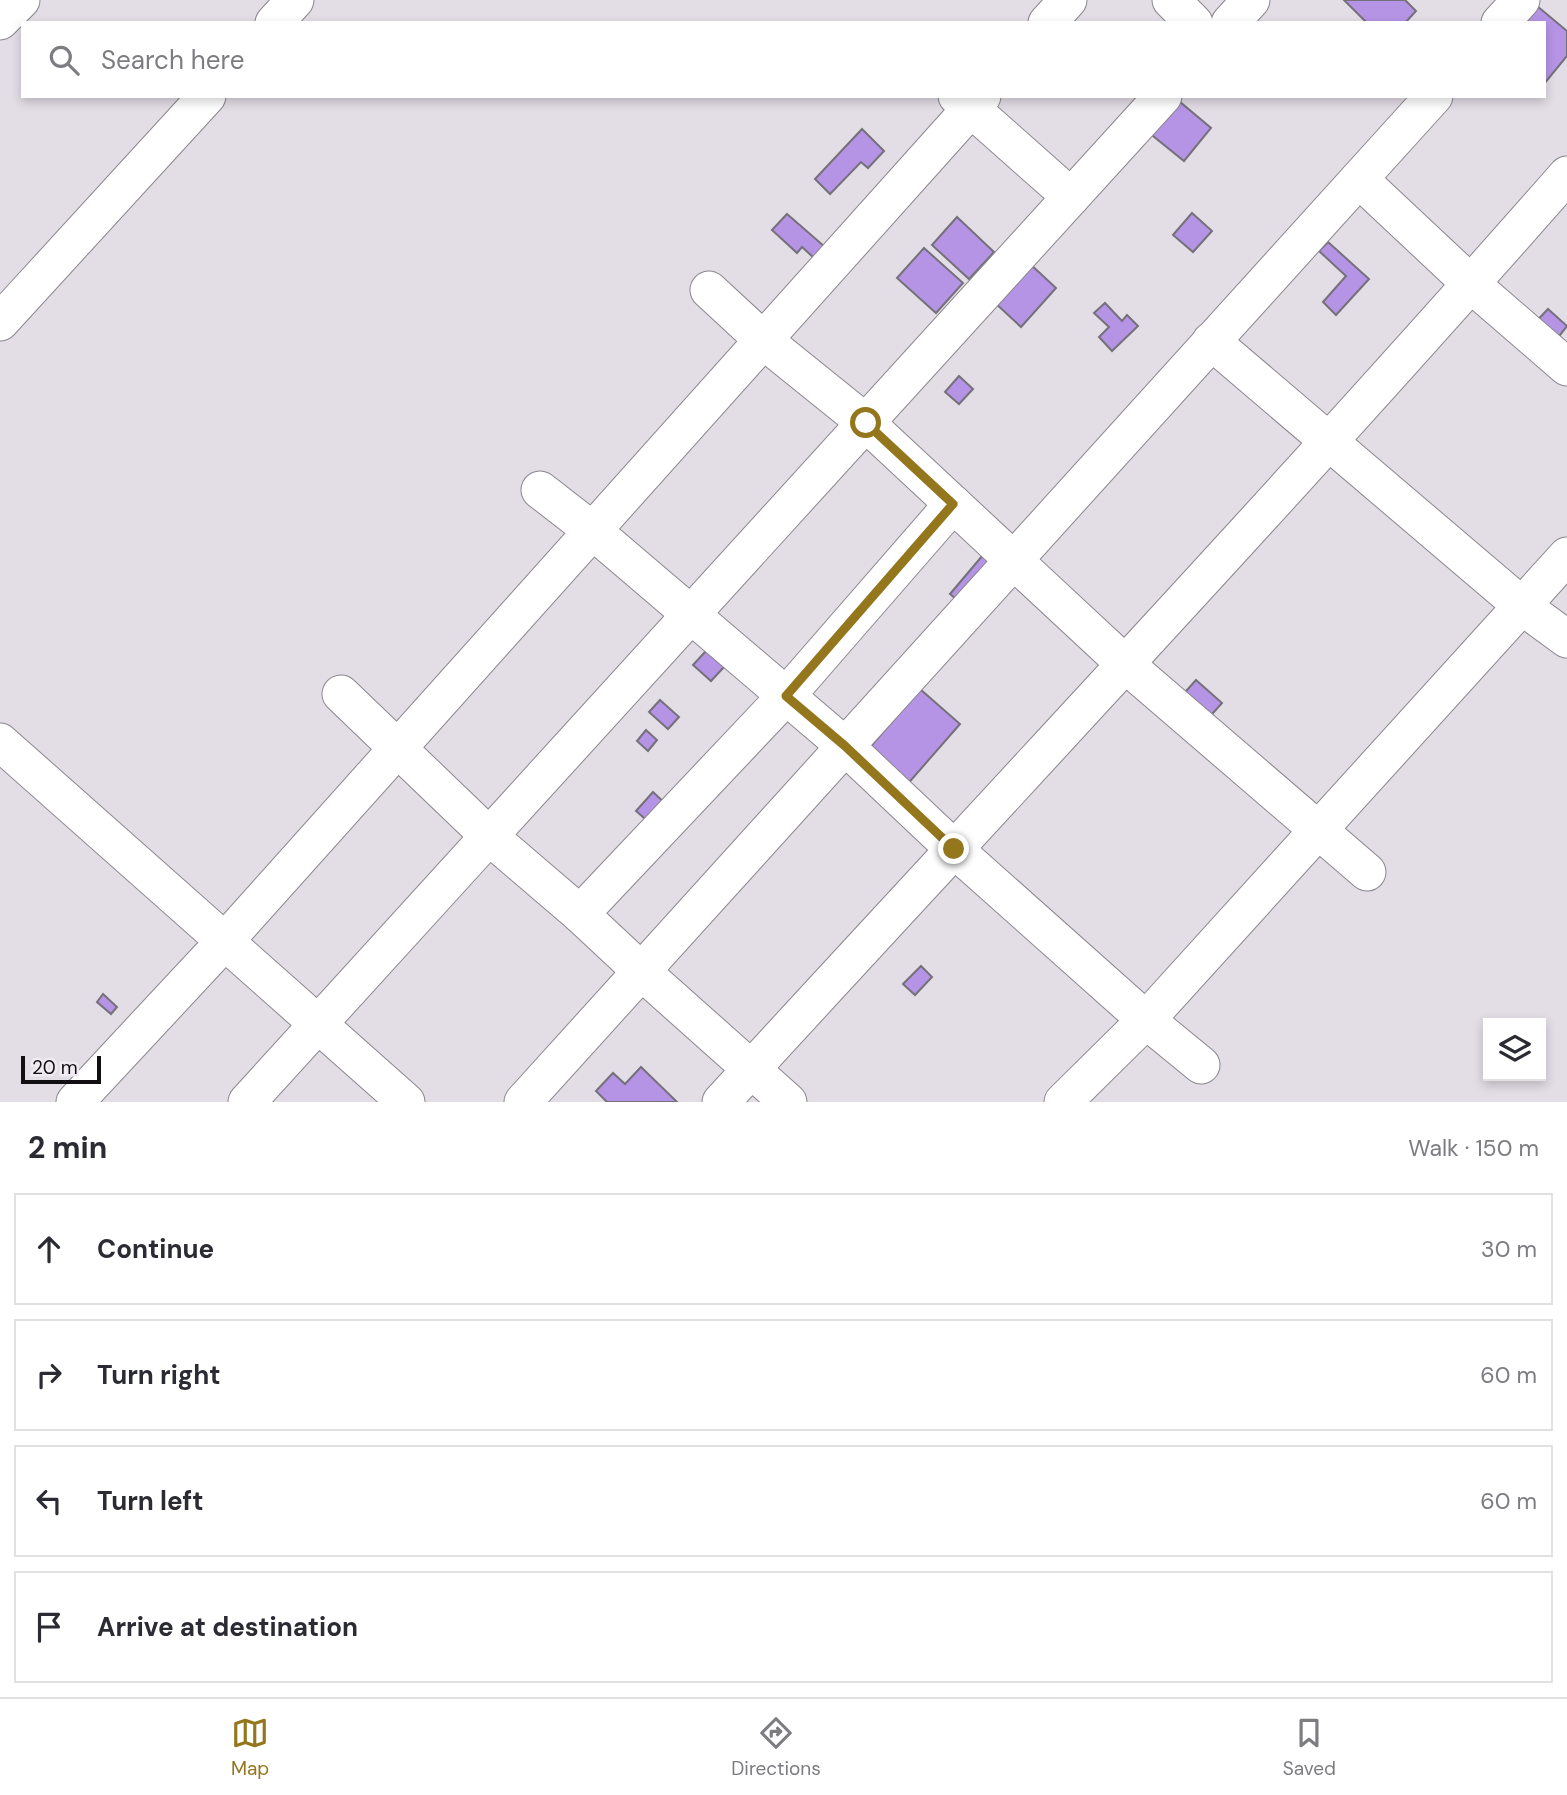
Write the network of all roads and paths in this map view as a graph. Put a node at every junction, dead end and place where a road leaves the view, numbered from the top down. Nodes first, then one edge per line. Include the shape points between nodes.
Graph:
1 (21, 0) edge
2 (295, 0) edge
3 (1068, 0) edge
4 (1171, 0) edge
5 (1251, 0) edge
6 (1521, 0) edge
7 (0, 21) edge
8 (276, 21) edge
9 (1049, 21) edge
10 (1193, 21) edge
11 (1232, 21) edge
12 (1502, 21) edge
13 (205, 98) edge
14 (1161, 98) edge
15 (1432, 98) edge
16 (970, 100) edge
17 (1567, 175) edge
18 (1359, 179) junction
19 (1071, 197) junction
20 (1471, 285) junction
21 (709, 290) dead end
22 (0, 322) edge
23 (763, 340) junction
24 (1211, 341) junction
25 (1567, 368) edge
26 (866, 423) junction
27 (1329, 441) junction
28 (540, 490) dead end
29 (953, 504) junction
30 (593, 531) junction
31 (1567, 556) edge
32 (1013, 560) junction
33 (1522, 606) junction
34 (692, 615) junction
35 (1567, 639) edge
36 (1124, 663) junction
37 (341, 694) dead end
38 (786, 696) junction
39 (0, 742) edge
40 (845, 746) junction
41 (399, 748) junction
42 (1318, 830) junction
43 (490, 837) junction
44 (954, 849) junction
45 (1367, 872) dead end
46 (580, 914) junction
47 (225, 942) junction
48 (641, 971) junction
49 (1146, 1020) junction
50 (319, 1025) junction
51 (1201, 1065) dead end
52 (752, 1068) junction
53 (75, 1102) edge
54 (247, 1102) edge
55 (406, 1102) edge
56 (523, 1102) edge
57 (721, 1102) edge
58 (788, 1102) edge
59 (1063, 1102) edge

1 - 7 street
2 - 8 street
3 - 9 street
4 - 10 street
5 - 11 street
6 - 12 street
13 - 22 street
14 - 19 street
15 - 18 street
16 - 19 street
16 - 23 street
17 - 20 street
18 - 20 street
18 - 24 street
19 - 26 street
20 - 25 street
20 - 27 street
21 - 23 street
23 - 26 street
23 - 30 street
24 - 27 street
24 - 32 street
26 - 29 street
26 - 34 street
27 - 33 street
27 - 36 street
28 - 30 street
29 - 32 street
29 - 38 street
30 - 34 street
30 - 41 street
31 - 33 street
32 - 36 street
32 - 40 street
33 - 35 street
33 - 42 street
34 - 38 street
34 - 43 street
36 - 42 street
36 - 44 street
37 - 41 street
38 - 40 street
38 - 46 street
39 - 47 street
40 - 44 street
40 - 48 street
41 - 43 street
41 - 47 street
42 - 45 street
42 - 49 street
43 - 46 street
43 - 50 street
44 - 49 street
44 - 52 street
46 - 48 street
47 - 50 street
47 - 53 street
48 - 52 street
48 - 56 street
49 - 51 street
49 - 59 street
50 - 54 street
50 - 55 street
52 - 57 street
52 - 58 street

